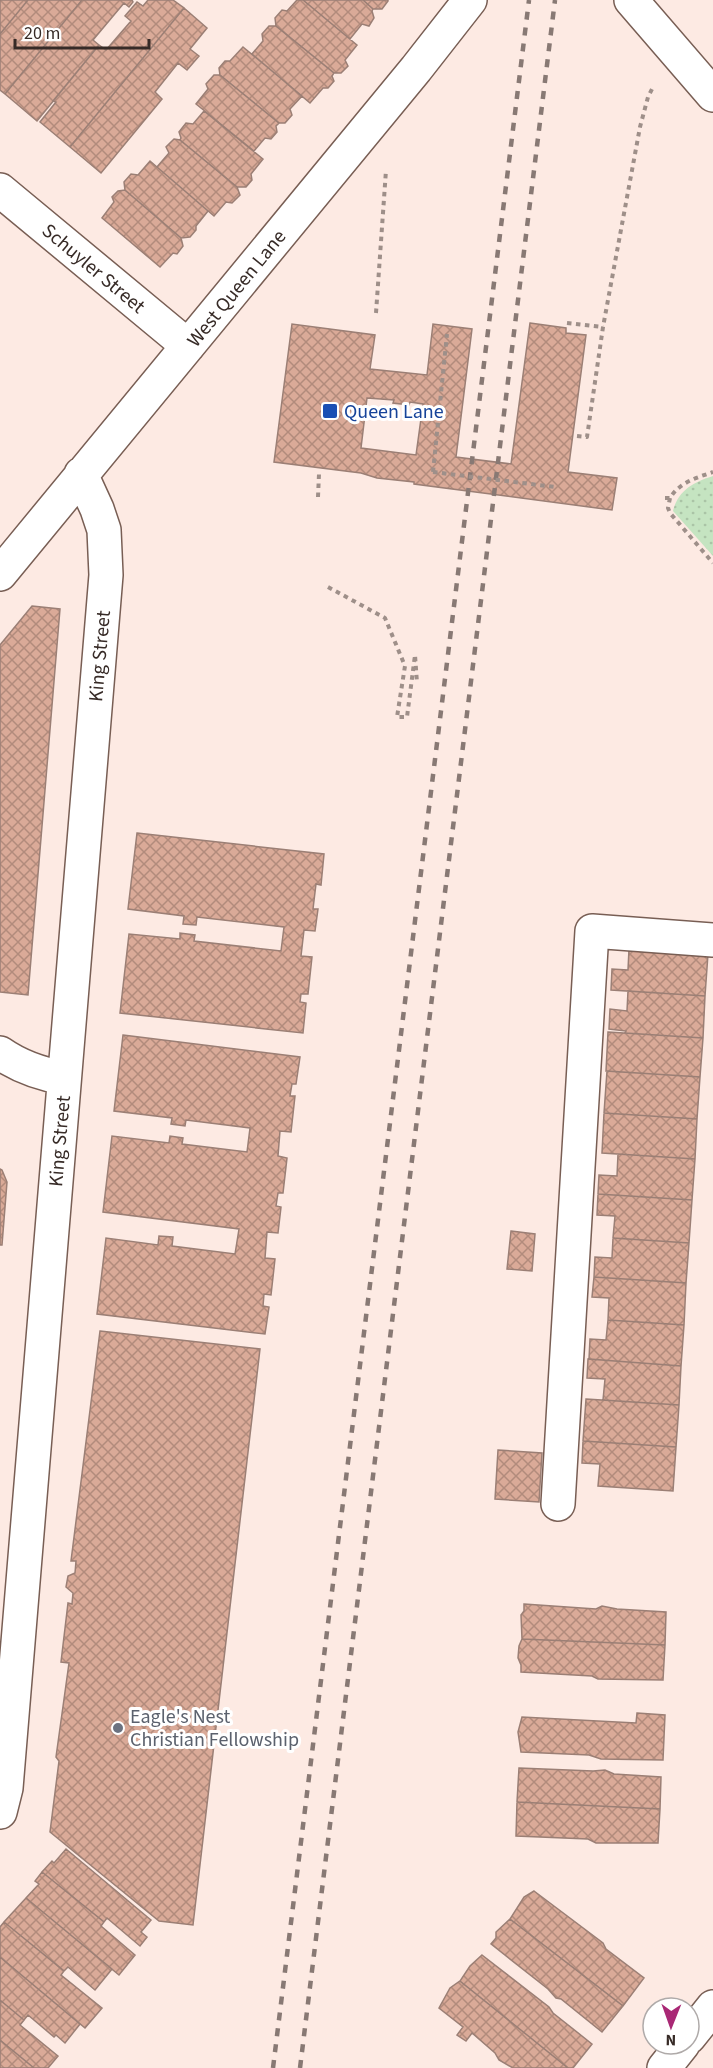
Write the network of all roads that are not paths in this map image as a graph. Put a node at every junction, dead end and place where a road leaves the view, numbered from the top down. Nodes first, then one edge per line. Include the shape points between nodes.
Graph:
1 (470, 0) edge
2 (631, 0) edge
3 (713, 95) edge
4 (0, 190) edge
5 (188, 346) junction
6 (81, 474) junction
7 (0, 574) edge
8 (713, 940) edge
9 (0, 1053) edge
10 (64, 1078) junction
11 (558, 1504) dead end
12 (0, 1812) edge
13 (713, 2007) edge
14 (701, 2022) edge
15 (674, 2056) edge
16 (664, 2068) edge

1 - 5 street, West Queen Lane
2 - 3 street
4 - 5 street, Schuyler Street
5 - 6 street, West Queen Lane
6 - 7 street, West Queen Lane
6 - 10 street, King Street via 104,530 106,575
8 - 11 street via 592,931
9 - 10 street via 26,1068
10 - 12 street, King Street via 6,1788
13 - 14 street
15 - 16 street

